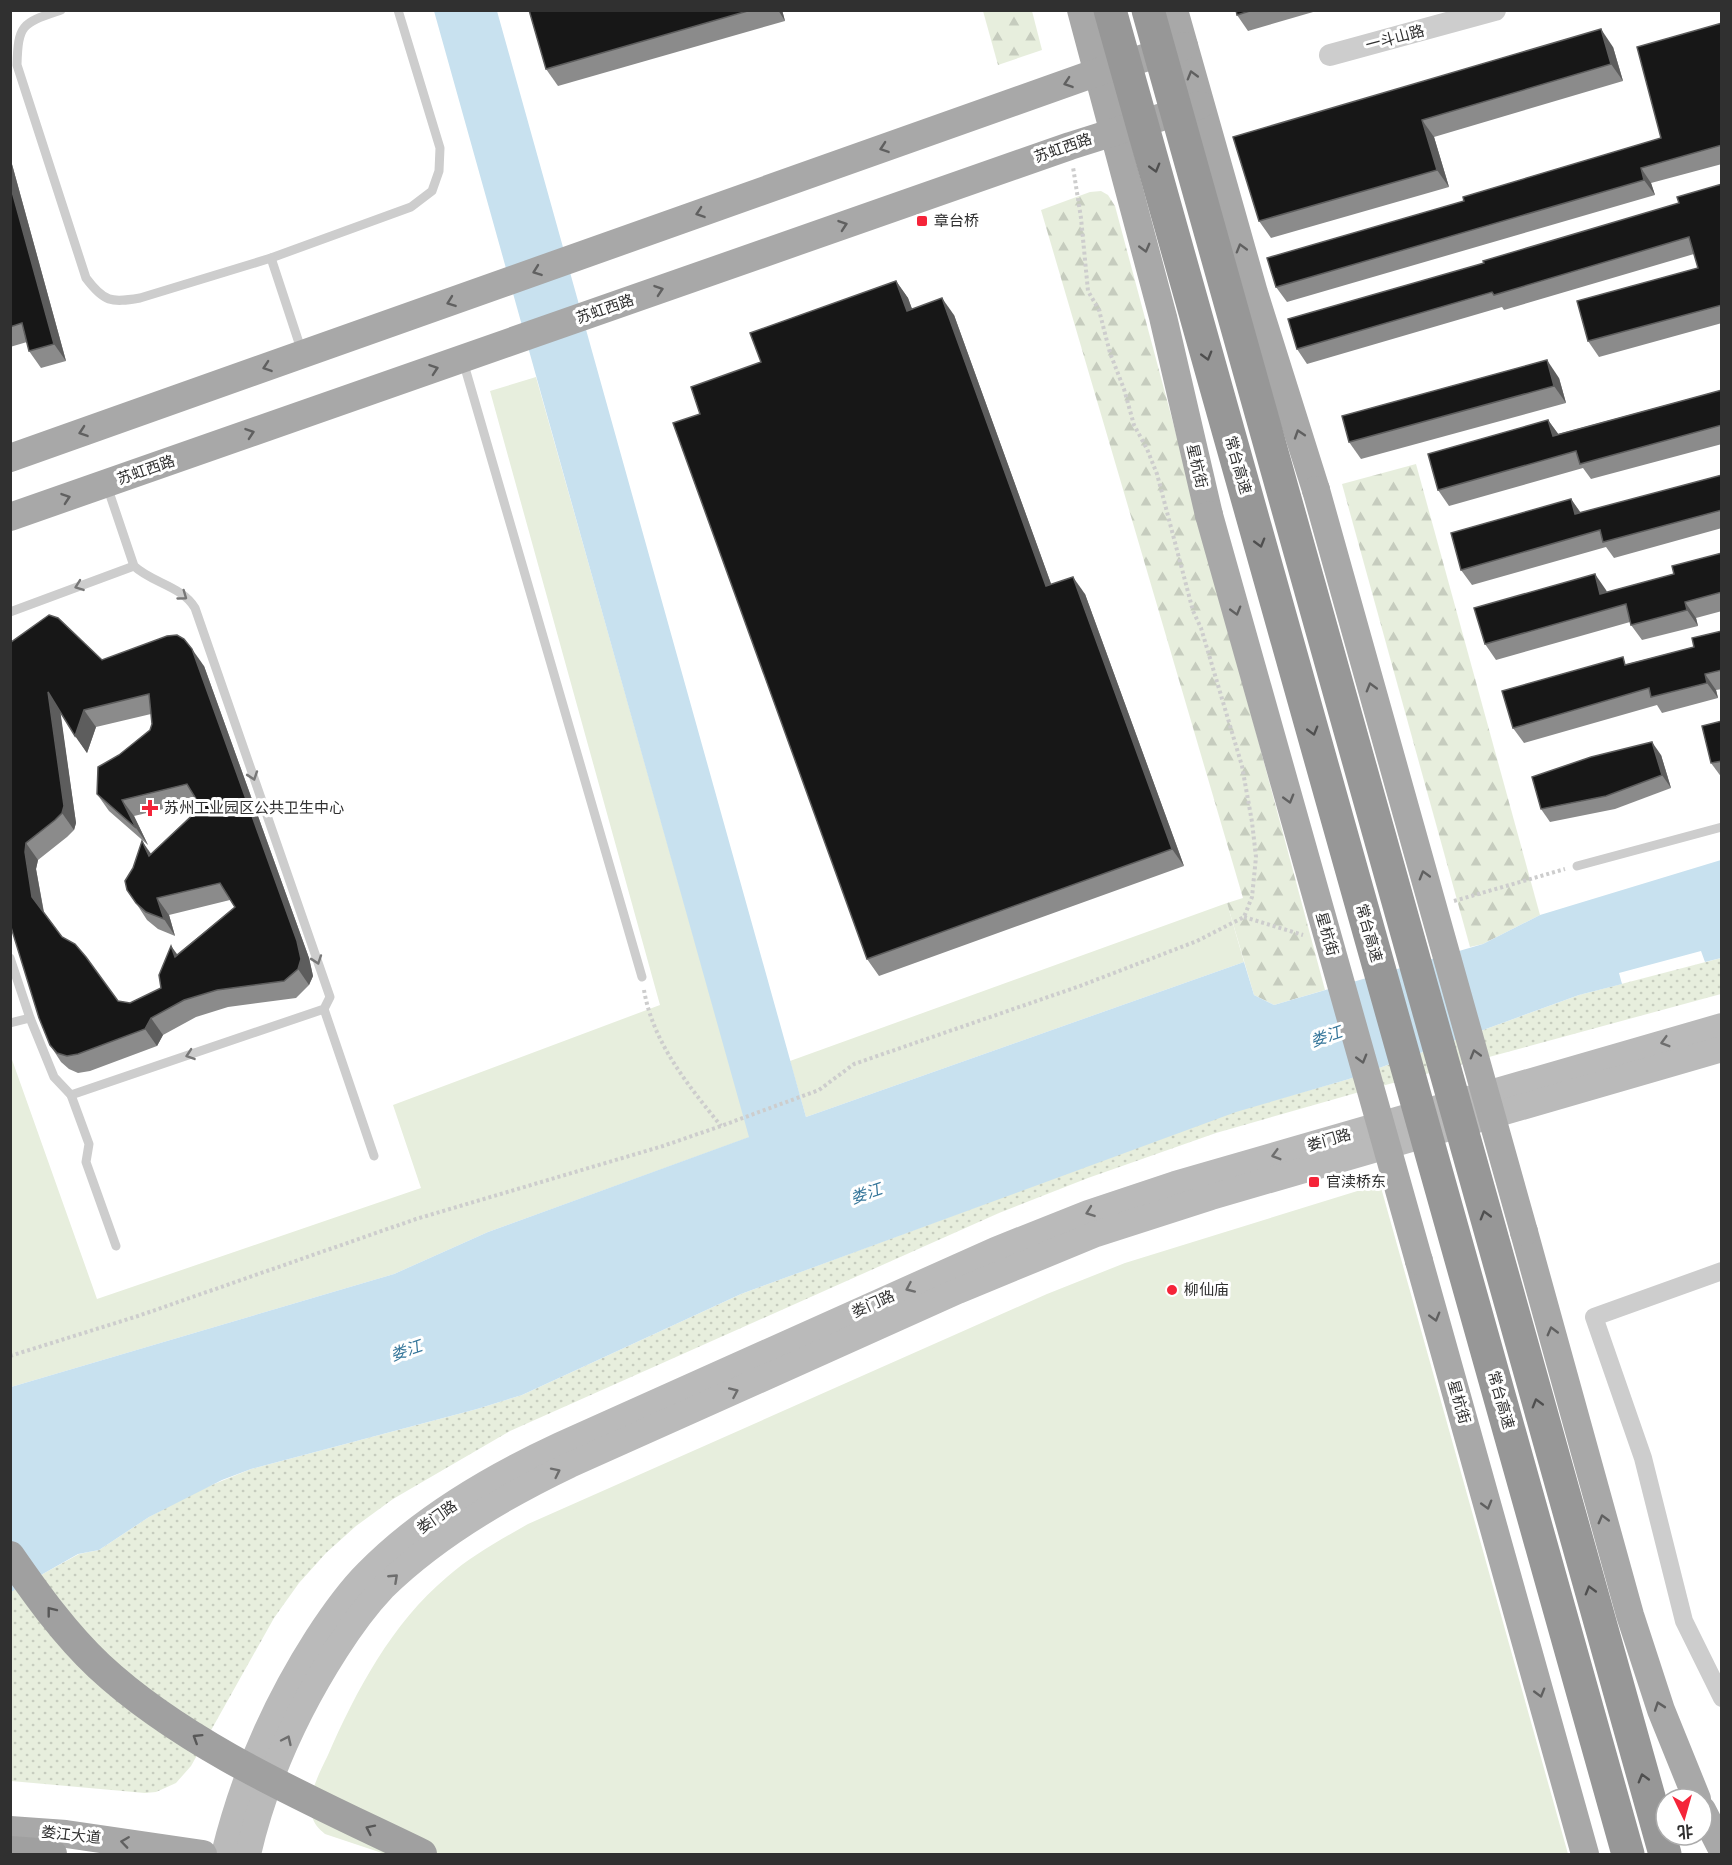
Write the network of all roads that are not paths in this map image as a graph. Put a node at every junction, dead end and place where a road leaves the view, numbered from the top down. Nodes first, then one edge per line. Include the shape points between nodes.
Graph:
1 (62, 10) edge
2 (398, 10) edge
3 (1081, 10) edge
4 (1110, 10) edge
5 (1148, 10) edge
6 (1174, 10) edge
7 (1495, 10) edge
8 (1184, 46) junction
9 (1330, 55) dead end
10 (1098, 72) junction
11 (1200, 105) junction
12 (1114, 131) junction
13 (271, 258) junction
14 (303, 354) junction
15 (463, 359) junction
16 (10, 458) edge
17 (107, 483) junction
18 (10, 517) edge
19 (134, 566) junction
20 (10, 612) edge
21 (1722, 827) edge
22 (1577, 866) dead end
23 (10, 958) edge
24 (642, 977) road end
25 (324, 1009) junction
26 (30, 1018) junction
27 (10, 1023) edge
28 (1721, 1033) edge
29 (70, 1095) junction
30 (374, 1156) dead end
31 (116, 1246) dead end
32 (1722, 1271) edge
33 (10, 1556) edge
34 (1722, 1698) edge
35 (1692, 1787) edge
36 (10, 1830) edge
37 (1714, 1833) edge
38 (1722, 1849) edge
39 (10, 1851) edge
40 (52, 1854) edge
41 (203, 1854) edge
42 (224, 1854) edge
43 (248, 1854) edge
44 (422, 1854) edge
45 (1585, 1854) edge
46 (1628, 1854) edge
47 (1665, 1854) edge

1 - 13 lane via 29,21 17,39 17,65 86,278 98,295 119,302 140,298
2 - 13 lane via 440,148 439,171 432,191 411,207
3 - 10 main road, 星杭街
4 -> 46 highway, 常台高速, bridge
47 -> 5 highway, bridge
6 - 8 main road
7 - 9 street, 一斗山路
8 - 10 main road
11 -> 8 main road
10 - 12 main road, 星杭街
10 -> 14 main road
11 - 12 main road, 苏虹西路
35 -> 11 main road, bridge via 1660,1710 1630,1616 1316,490
15 -> 12 main road, 苏虹西路
12 -> 45 main road, 星杭街, bridge via 1164,317 1209,514
13 - 14 lane
14 -> 16 main road
17 -> 15 main road, 苏虹西路
15 - 24 lane
18 -> 17 main road, 苏虹西路
17 - 19 lane
19 -> 20 lane
19 -> 25 lane via 188,597 195,608 330,997
21 - 22 lane
23 - 26 lane
25 -> 29 lane
25 - 30 lane
26 - 27 lane
26 - 29 lane via 54,1077
28 -> 42 main road, 娄门路 via 1175,1184 1088,1213 949,1270 514,1468 397,1546 366,1574 335,1611 286,1688 263,1736
43 -> 28 main road, 娄门路 via 264,1794 284,1745 306,1699 354,1624 382,1589 411,1563 525,1488 958,1291 1096,1234
29 - 31 lane via 89,1144 86,1162
32 - 34 street via 1594,1317 1643,1458 1684,1621
44 -> 33 highway, bridge via 247,1767 141,1700 97,1664 68,1633
41 -> 36 main road, 娄江大道 via 78,1835
37 - 38 main road
39 - 40 highway, bridge

